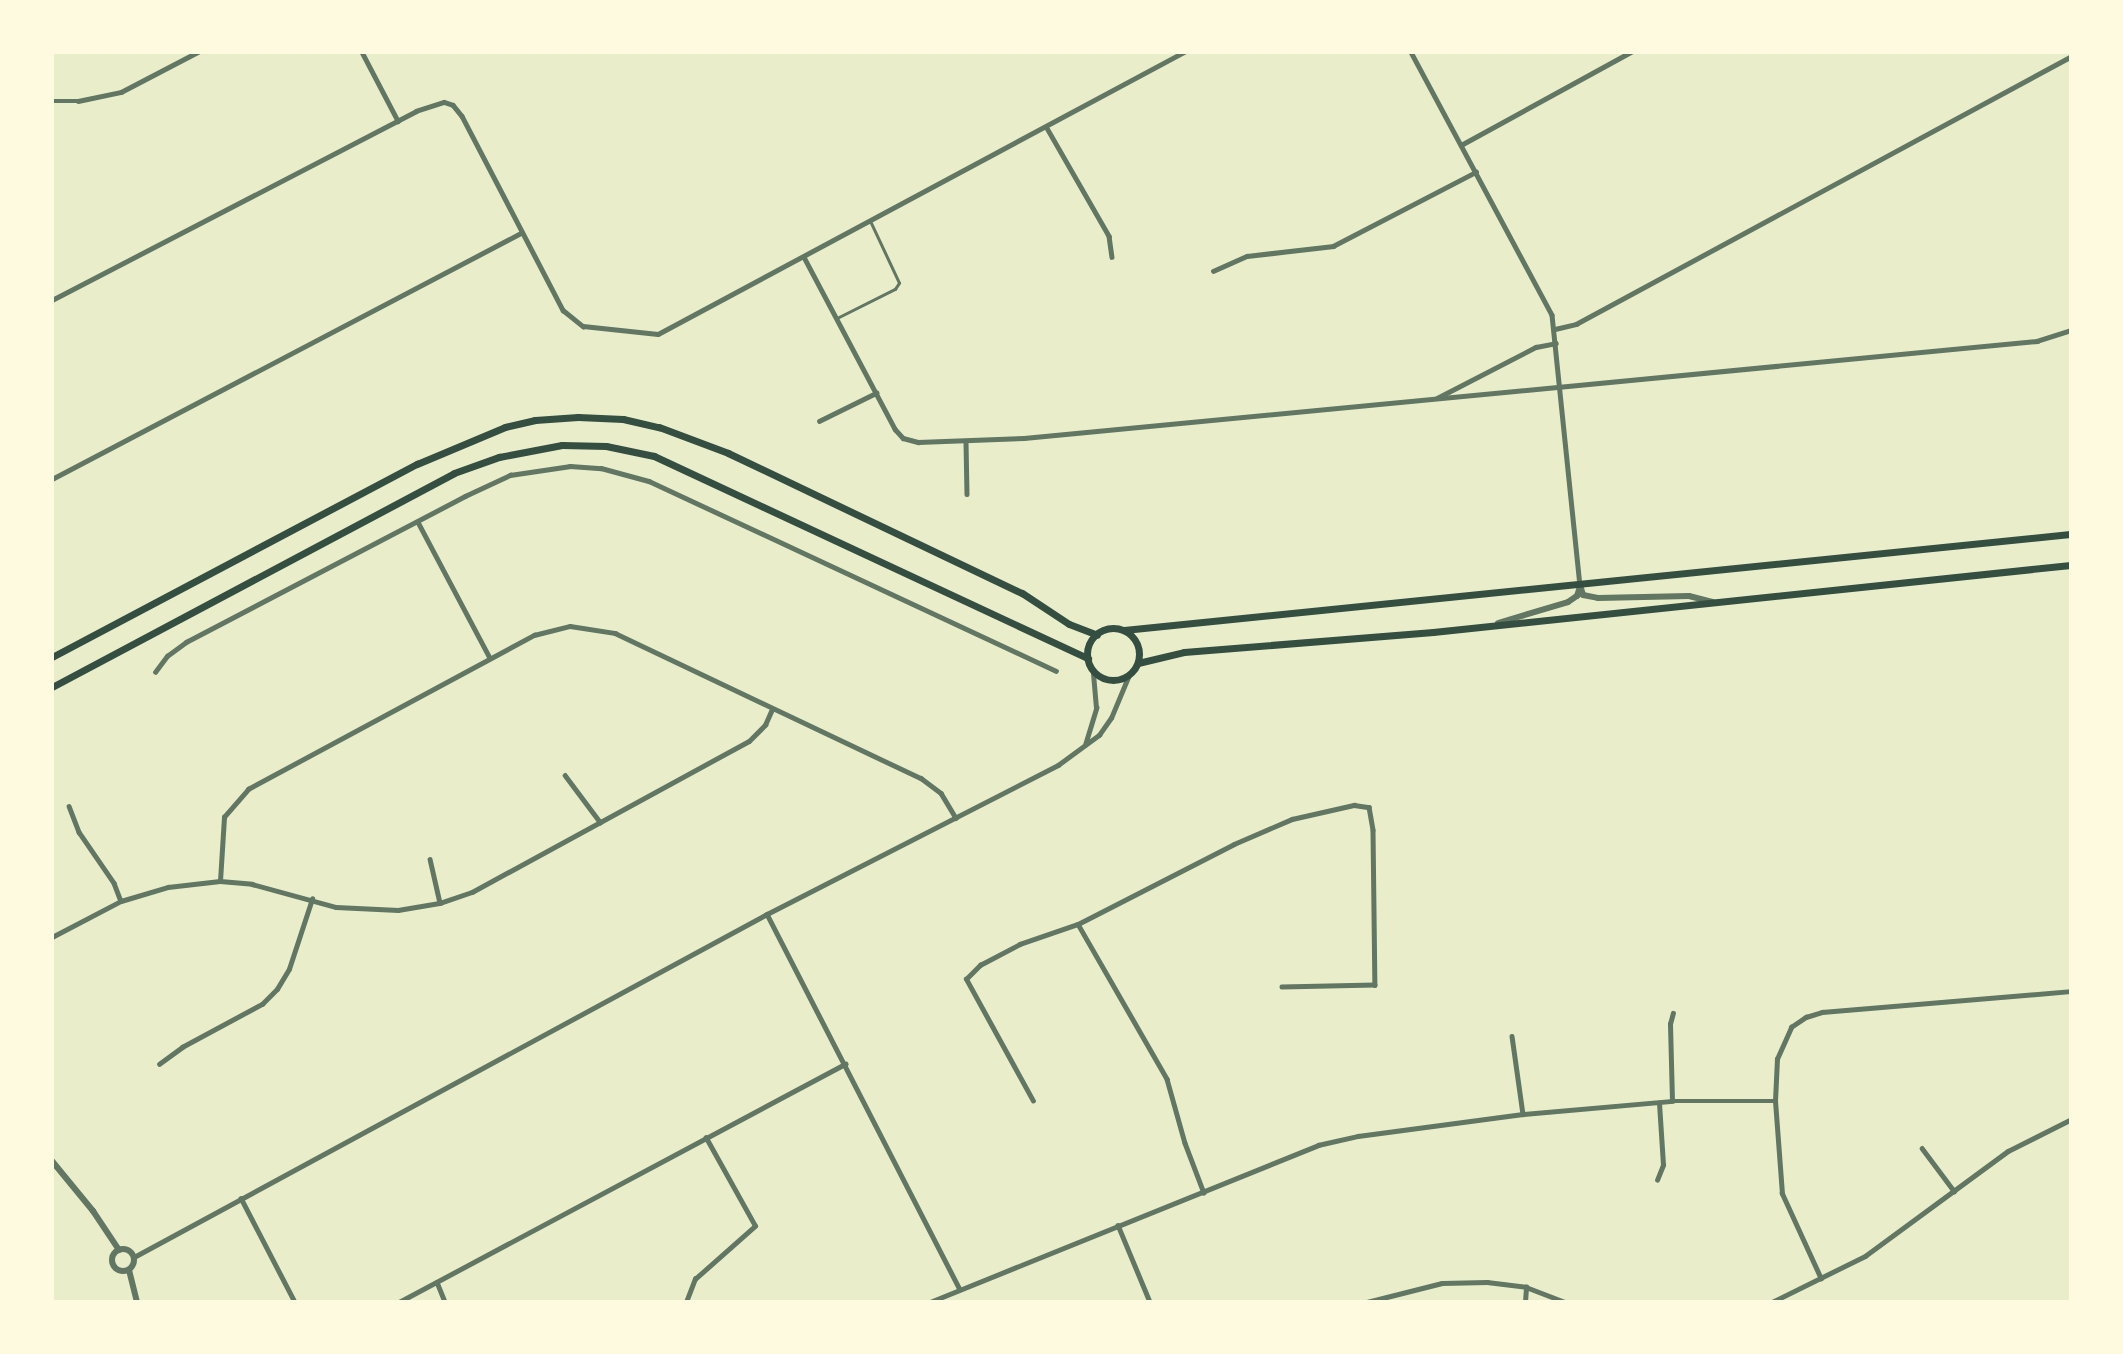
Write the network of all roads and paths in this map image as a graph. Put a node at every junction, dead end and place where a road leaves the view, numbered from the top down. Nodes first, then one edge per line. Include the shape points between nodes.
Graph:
1 (198, 52) edge
2 (362, 52) edge
3 (1184, 52) edge
4 (1411, 52) edge
5 (1631, 52) edge
6 (2070, 57) edge
7 (52, 101) edge
8 (398, 121) junction
9 (1046, 127) junction
10 (1461, 145) junction
11 (1476, 172) junction
12 (870, 221) junction
13 (521, 233) junction
14 (804, 257) junction
15 (1112, 257) dead end
16 (1213, 271) dead end
17 (52, 300) edge
18 (837, 318) junction
19 (1555, 330) junction
20 (2070, 330) edge
21 (1556, 343) junction
22 (1560, 386) junction
23 (876, 393) junction
24 (1433, 400) junction
25 (819, 421) dead end
26 (966, 442) junction
27 (52, 479) edge
28 (967, 494) dead end
29 (418, 522) junction
30 (2070, 534) edge
31 (2070, 565) edge
32 (1580, 585) junction
33 (1714, 602) junction
34 (1491, 625) junction
35 (1124, 630) junction
36 (1097, 635) junction
37 (52, 657) edge
38 (490, 658) junction
39 (1088, 658) junction
40 (1138, 663) junction
41 (1093, 670) junction
42 (1056, 671) dead end
43 (155, 672) dead end
44 (1129, 675) junction
45 (52, 687) edge
46 (772, 709) junction
47 (1085, 746) junction
48 (565, 775) dead end
49 (69, 806) dead end
50 (956, 818) junction
51 (600, 822) junction
52 (430, 859) dead end
53 (220, 881) junction
54 (312, 899) junction
55 (121, 901) junction
56 (440, 903) junction
57 (767, 914) junction
58 (1078, 924) junction
59 (52, 937) edge
60 (1282, 987) dead end
61 (2070, 991) edge
62 (1673, 1013) dead end
63 (1512, 1036) dead end
64 (159, 1064) dead end
65 (845, 1065) junction
66 (1033, 1101) dead end
67 (1672, 1101) junction
68 (1776, 1101) junction
69 (1659, 1102) junction
70 (1523, 1114) junction
71 (2070, 1120) edge
72 (706, 1138) junction
73 (1922, 1147) dead end
74 (52, 1161) edge
75 (1657, 1180) dead end
76 (1954, 1191) junction
77 (1205, 1193) junction
78 (241, 1198) junction
79 (1118, 1225) junction
80 (119, 1250) junction
81 (134, 1257) junction
82 (129, 1270) junction
83 (1821, 1279) junction
84 (438, 1282) junction
85 (1526, 1287) junction
86 (960, 1289) junction
87 (137, 1301) edge
88 (295, 1301) edge
89 (399, 1301) edge
90 (446, 1301) edge
91 (686, 1301) edge
92 (930, 1301) edge
93 (1150, 1301) edge
94 (1367, 1301) edge
95 (1525, 1301) edge
96 (1565, 1301) edge
97 (1772, 1301) edge

1 - 7 street via 121,92
2 - 8 street
3 - 9 street
4 - 10 street
5 - 10 street
6 - 19 street via 1576,324
8 - 13 street via 430,105 453,104
8 - 17 street
9 - 12 street
9 - 15 street via 1110,236
10 - 11 street
11 - 16 street via 1333,246 1247,256
11 - 19 street via 1546,302
12 - 14 street
12 - 18 lane via 899,283
13 - 14 street via 558,303 573,320 583,326 651,335
13 - 27 street
14 - 18 street
18 - 23 street
19 - 21 street
20 - 22 street via 2037,341
21 - 22 street
21 - 24 street via 1535,347
22 - 24 street
22 - 32 street
23 - 25 street
23 - 26 street via 895,429 907,440
24 - 26 street
26 - 28 street
29 - 38 street
29 - 42 street via 510,475 539,468 600,468 649,481
29 - 43 street via 186,642
30 - 32 main road
31 - 33 main road
32 - 33 street via 1583,595 1598,598 1689,596
32 - 34 street via 1578,595 1568,602
32 - 35 main road
33 - 34 main road
34 - 40 main road via 1184,652
35 - 36 main road via 1112,628
35 - 40 main road via 1136,640
36 - 37 main road via 1069,624 1010,587 728,453 659,427 578,416 505,427 417,464
36 - 39 main road via 1089,645
38 - 46 street via 551,629 588,626 615,633
38 - 53 street via 248,789 224,817
39 - 41 main road
39 - 45 main road via 654,456 606,446 562,445 499,457 454,473
40 - 44 main road
41 - 44 main road via 1114,680
41 - 47 street via 1096,708
44 - 47 street via 1111,718
46 - 50 street via 921,778 942,793
46 - 51 street via 765,725 749,741
47 - 50 street
48 - 51 street
49 - 55 street via 79,832
50 - 57 street
51 - 56 street via 472,892
52 - 56 street
53 - 54 street
53 - 55 street via 168,887
54 - 56 street via 355,909 398,910
54 - 64 street via 289,969 277,989 262,1004
55 - 59 street
57 - 65 street
57 - 78 street
58 - 60 street via 1292,819 1354,805 1369,807 1375,985
58 - 66 street via 1020,944 980,965 966,979
58 - 77 street via 1167,1079
61 - 68 street via 1814,1014 1798,1021 1785,1035 1777,1059
62 - 67 street
63 - 70 street
65 - 72 street
65 - 86 street
67 - 68 street
67 - 69 street
68 - 83 street via 1782,1194
69 - 70 street
69 - 75 street via 1663,1165
70 - 77 street via 1318,1145
71 - 76 street via 2028,1139
72 - 84 street
72 - 91 street via 755,1226 695,1279
73 - 76 street
74 - 80 street
76 - 83 street via 1882,1246
77 - 79 street
78 - 81 street
78 - 88 street
79 - 86 street
79 - 93 street
80 - 81 street via 128,1250
80 - 82 street via 113,1264 120,1271
81 - 82 street
82 - 87 street
83 - 97 street
84 - 89 street
84 - 90 street
85 - 94 street via 1442,1283
85 - 95 street
85 - 96 street
86 - 92 street

